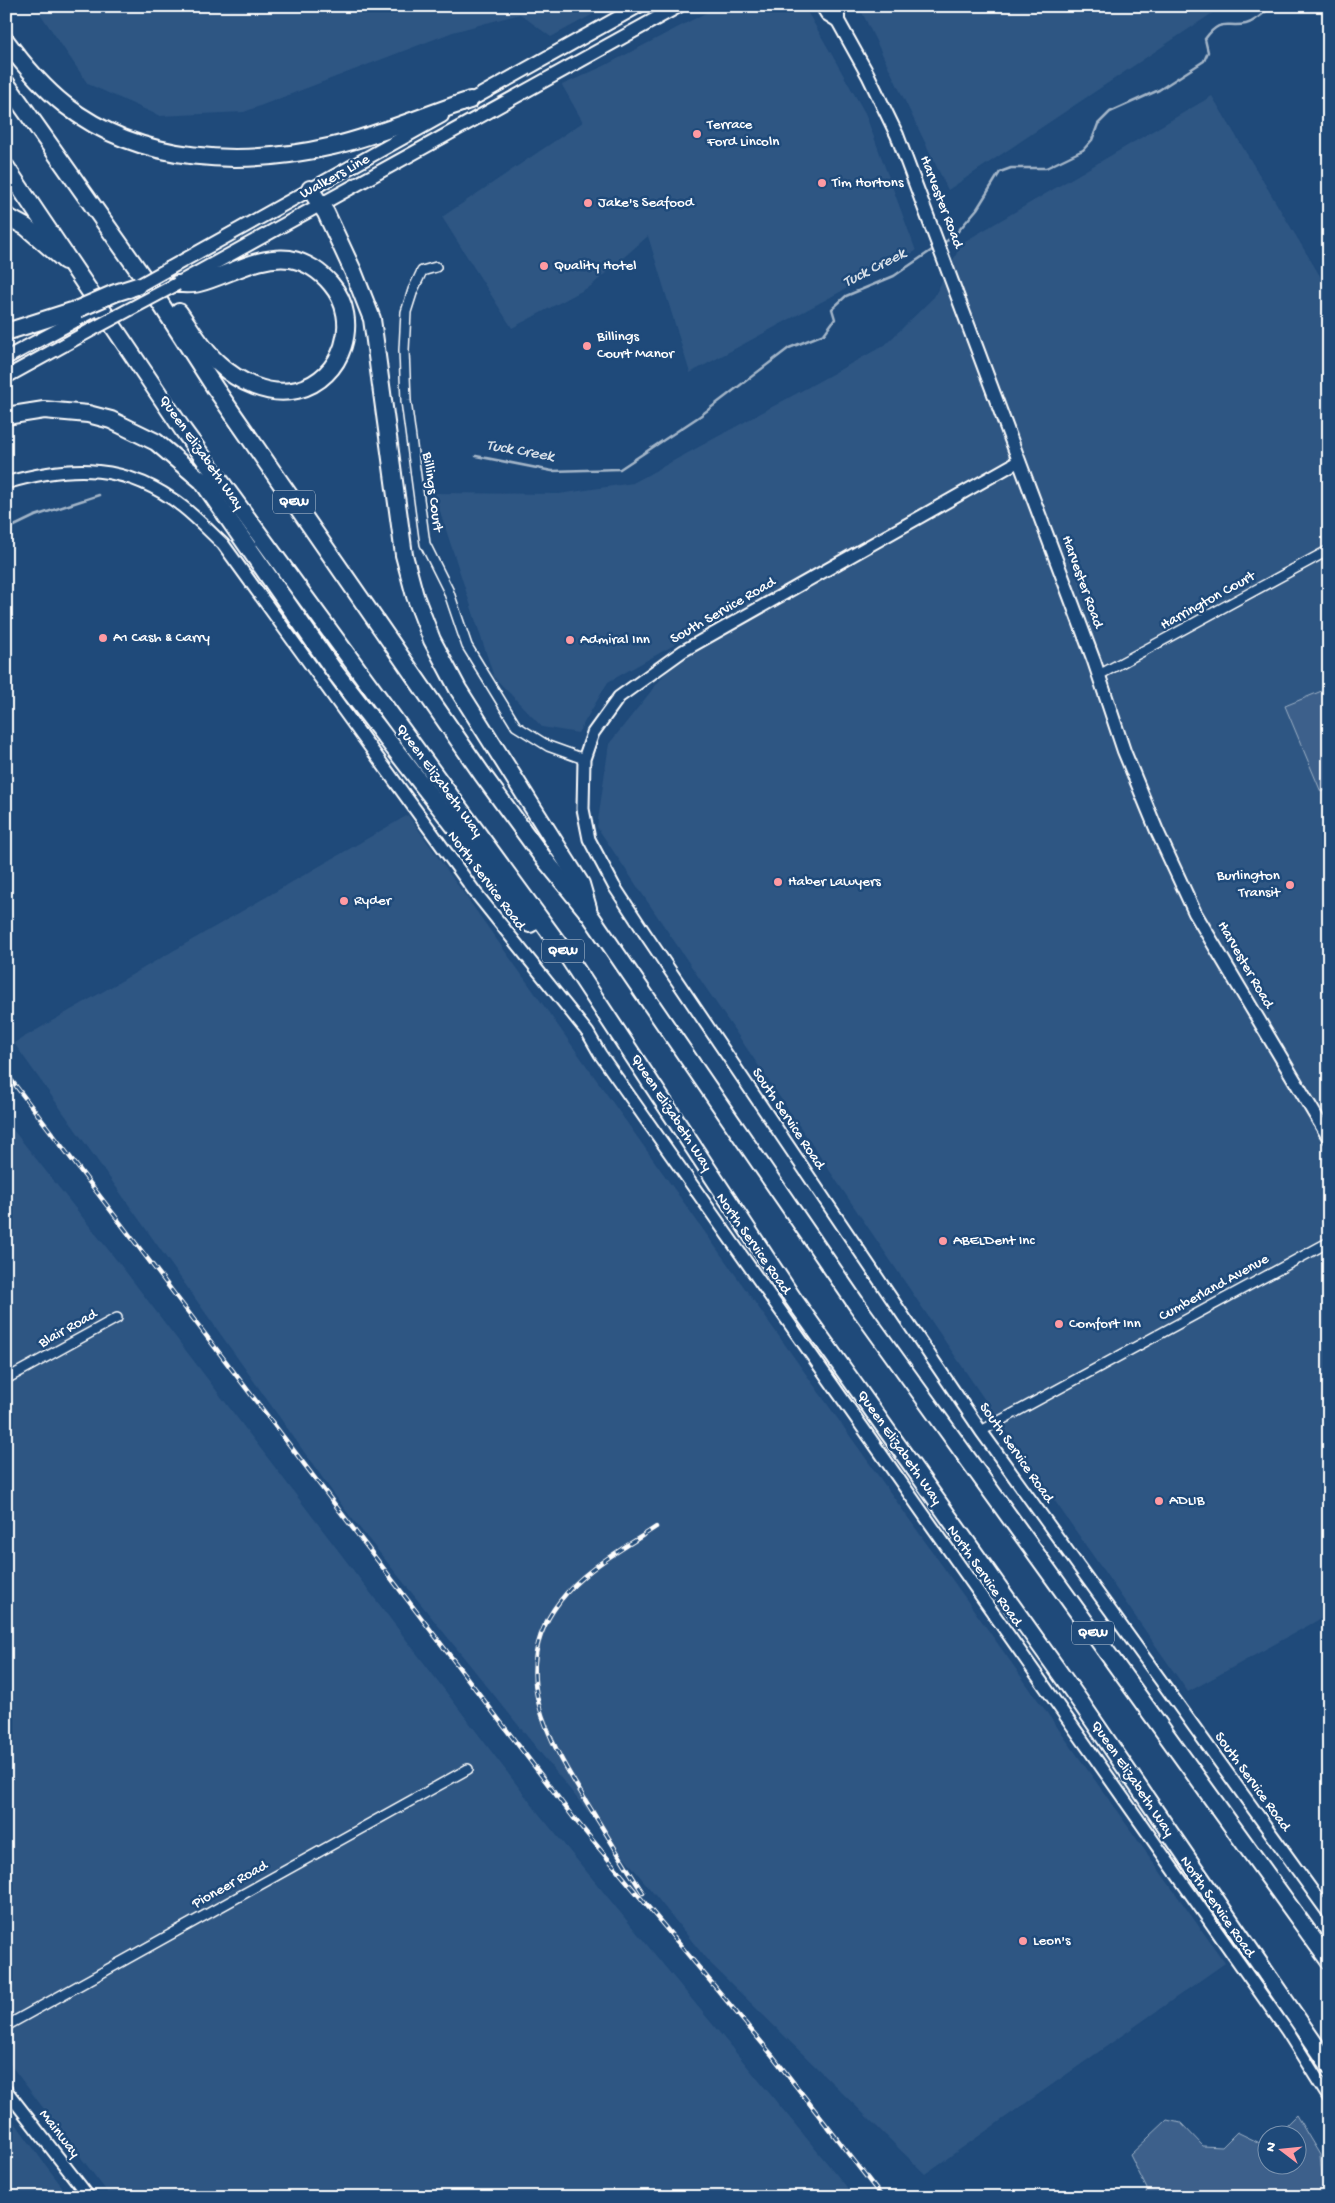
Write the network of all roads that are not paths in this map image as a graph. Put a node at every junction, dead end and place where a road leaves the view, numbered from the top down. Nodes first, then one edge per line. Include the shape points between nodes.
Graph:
1 (639, 6) edge
2 (679, 6) edge
3 (822, 6) edge
4 (838, 6) edge
5 (838, 21) junction
6 (6, 41) edge
7 (6, 83) edge
8 (470, 100) junction
9 (6, 167) edge
10 (310, 189) junction
11 (320, 205) junction
12 (6, 216) edge
13 (436, 267) dead end
14 (177, 284) junction
15 (142, 285) junction
16 (6, 332) edge
17 (6, 358) edge
18 (6, 377) edge
19 (6, 416) edge
20 (183, 430) junction
21 (1019, 461) junction
22 (6, 483) edge
23 (1329, 550) edge
24 (1099, 675) junction
25 (584, 759) junction
26 (590, 915) junction
27 (568, 957) junction
28 (1329, 1138) edge
29 (1329, 1242) edge
30 (117, 1318) dead end
31 (6, 1379) edge
32 (981, 1431) junction
33 (468, 1769) dead end
34 (1329, 1914) edge
35 (1329, 1961) edge
36 (6, 2026) edge
37 (1329, 2064) edge
38 (6, 2090) edge
39 (1329, 2098) edge
40 (89, 2197) edge

1 - 8 main road, Walkers Line
2 - 11 main road, Walkers Line
3 - 5 main road, Harvester Road
4 - 5 main road, Harvester Road
5 - 21 main road, Harvester Road via 897,135
6 - 8 highway via 43,85 88,120 137,142 184,155 258,158 305,152 342,143
7 - 15 highway, QEW
8 - 10 main road, Walkers Line
9 - 20 highway, Queen Elizabeth Way / QEW
10 - 11 highway
10 - 15 main road, Walkers Line, bridge
11 - 14 main road, Walkers Line
11 - 26 highway via 353,271 372,319 393,486 404,554 415,596 432,640 458,689 581,884
12 - 20 highway via 26,227 70,264
13 - 25 street, Billings Court via 422,271 413,290 406,312 404,350 406,401 425,544 448,590 467,646 516,726 548,746
14 - 15 highway via 197,284 257,262 290,259 326,278 335,288 346,316 346,342 332,368 309,386 286,392 258,388 218,364 174,305
14 - 18 main road, Walkers Line, bridge
15 - 16 highway, bridge
15 - 17 main road, Walkers Line, bridge
15 - 26 highway, QEW via 482,774
19 - 27 highway via 44,410 88,414 111,420 156,442 202,481 335,672 542,939
20 - 27 highway, Queen Elizabeth Way / QEW
21 - 24 main road, Harvester Road
21 - 25 street, South Service Road via 659,667 619,697 593,733
22 - 39 street, North Service Road via 37,474 76,469 121,474 151,486 183,507 223,544 474,892 588,1033 946,1549 1287,2031
23 - 24 street, Harrington Court
24 - 28 main road, Harvester Road via 1124,751 1195,913
25 - 32 street, South Service Road via 584,822 589,839 614,886
26 - 35 highway, QEW via 857,1305
27 - 37 highway, Queen Elizabeth Way / QEW via 792,1297 1079,1700
29 - 32 street, Cumberland Avenue
30 - 31 street, Blair Road
32 - 34 street, South Service Road
33 - 36 street, Pioneer Road
38 - 40 street, Mainway

